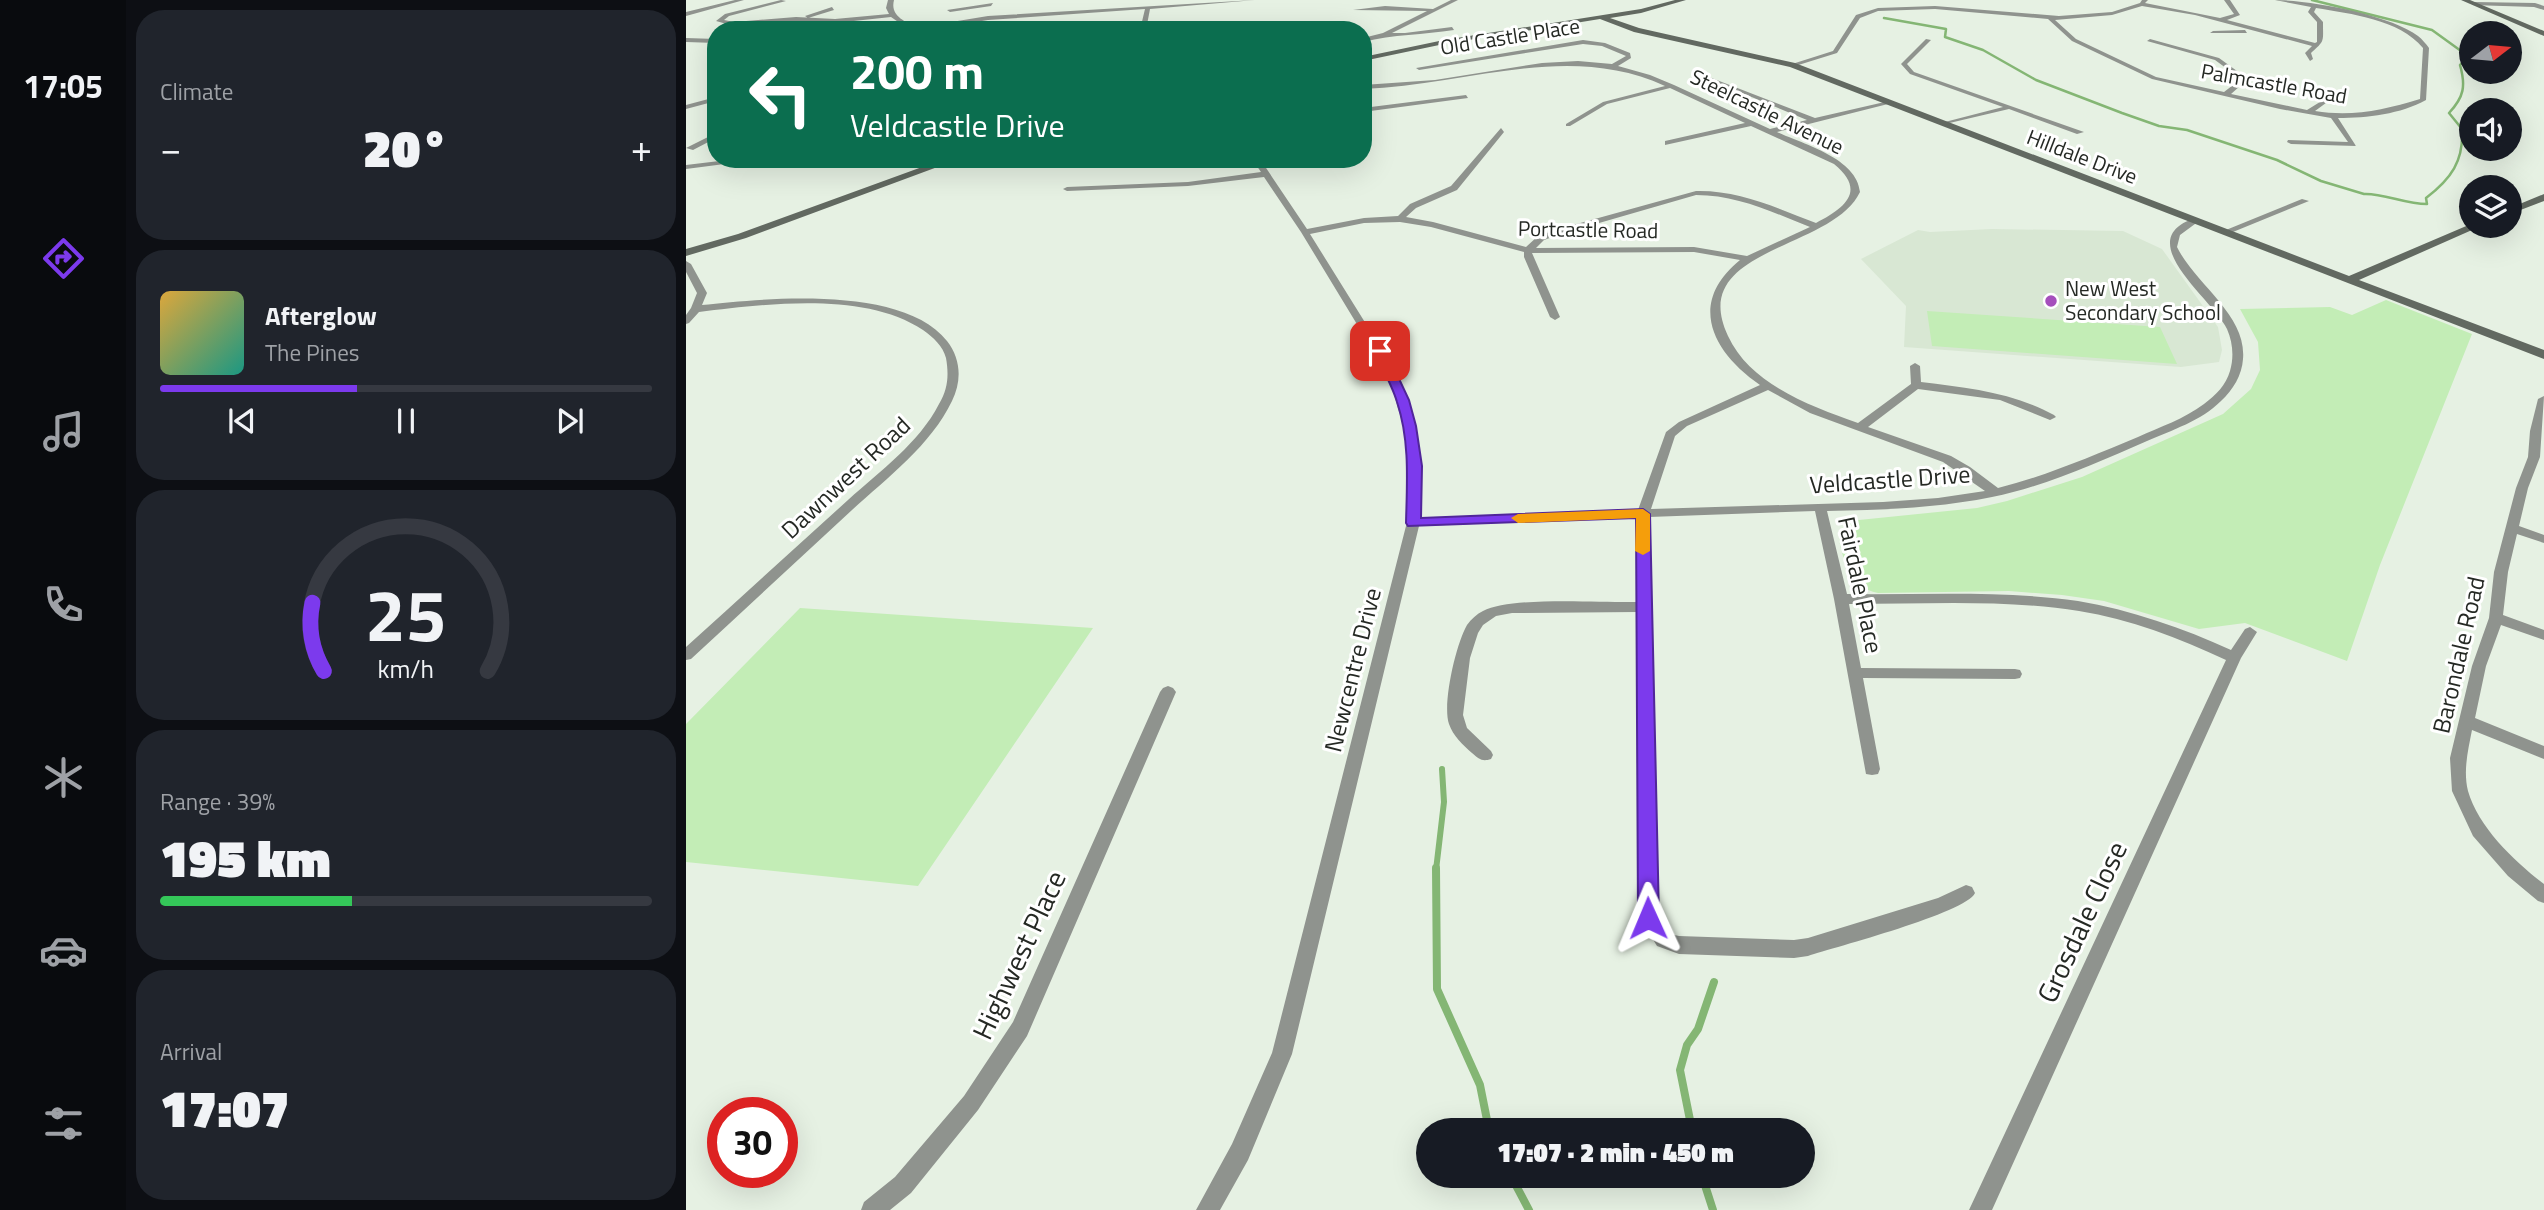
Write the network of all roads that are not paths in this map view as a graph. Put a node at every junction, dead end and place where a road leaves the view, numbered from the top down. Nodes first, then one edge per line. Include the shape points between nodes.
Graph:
1 (741, 0) edge
2 (891, 0) edge
3 (980, 0) edge
4 (1252, 0) edge
5 (1455, 0) edge
6 (1683, 0) edge
7 (2227, 0) edge
8 (2278, 0) edge
9 (2464, 0) edge
10 (783, 1) edge
11 (2144, 2) edge
12 (991, 4) junction
13 (2474, 4) junction
14 (2544, 6) edge
15 (1148, 7) junction
16 (2314, 7) junction
17 (832, 9) dead end
18 (950, 10) dead end
19 (1356, 10) dead end
20 (1433, 10) junction
21 (686, 14) edge
22 (892, 15) junction
23 (988, 18) junction
24 (1600, 18) junction
25 (2050, 18) junction
26 (796, 19) junction
27 (2219, 20) junction
28 (719, 21) edge
29 (770, 21) edge
30 (901, 21) edge
31 (970, 21) edge
32 (1145, 21) edge
33 (1452, 29) dead end
34 (2260, 31) junction
35 (2213, 33) dead end
36 (1385, 34) junction
37 (2544, 34) edge
38 (1372, 37) edge
39 (686, 40) edge
40 (1928, 40) dead end
41 (707, 41) edge
42 (2150, 41) dead end
43 (2318, 46) junction
44 (1372, 57) edge
45 (2310, 59) dead end
46 (1615, 65) junction
47 (1792, 65) junction
48 (1419, 68) dead end
49 (1699, 72) dead end
50 (1672, 86) junction
51 (1372, 87) edge
52 (2225, 95) junction
53 (1466, 97) dead end
54 (2328, 99) dead end
55 (707, 101) edge
56 (1889, 103) junction
57 (686, 107) edge
58 (2008, 107) junction
59 (1372, 109) edge
60 (2308, 112) junction
61 (2333, 116) junction
62 (1815, 121) junction
63 (1753, 123) junction
64 (1943, 124) junction
65 (1567, 125) dead end
66 (1501, 131) dead end
67 (1771, 131) junction
68 (2080, 132) dead end
69 (707, 140) edge
70 (2291, 142) dead end
71 (1668, 143) dead end
72 (690, 148) dead end
73 (707, 165) edge
74 (686, 167) edge
75 (929, 168) edge
76 (1263, 168) edge
77 (1267, 174) junction
78 (1067, 189) dead end
79 (2544, 197) edge
80 (2305, 201) dead end
81 (2522, 206) edge
82 (1400, 219) junction
83 (2195, 221) junction
84 (1815, 226) junction
85 (1305, 232) junction
86 (2225, 232) junction
87 (2459, 233) edge
88 (1528, 250) junction
89 (686, 253) edge
90 (1747, 259) junction
91 (686, 264) edge
92 (2349, 280) junction
93 (696, 309) junction
94 (1555, 317) dead end
95 (686, 321) edge
96 (2544, 355) edge
97 (1914, 366) dead end
98 (1916, 385) junction
99 (1767, 386) junction
100 (2544, 399) edge
101 (2050, 417) dead end
102 (1860, 427) junction
103 (2539, 458) edge
104 (1995, 492) junction
105 (1820, 507) junction
106 (1643, 514) junction
107 (1413, 523) junction
108 (2514, 529) junction
109 (2544, 539) edge
110 (1841, 599) junction
111 (1643, 607) junction
112 (2496, 618) junction
113 (2250, 632) dead end
114 (2544, 635) edge
115 (686, 655) edge
116 (2234, 658) junction
117 (1855, 673) junction
118 (2015, 674) dead end
119 (1168, 692) dead end
120 (2468, 722) junction
121 (2544, 753) edge
122 (1485, 755) dead end
123 (1872, 769) dead end
124 (1966, 893) dead end
125 (2544, 895) edge
126 (872, 1210) edge
127 (1208, 1210) edge
128 (1980, 1210) edge

1 - 21 street
2 - 22 street
3 - 12 street
4 - 15 street
5 - 20 street
6 - 24 street
7 - 27 street via 2237,15
8 - 16 street, Palmcastle Road
9 - 13 street
10 - 28 street
11 - 25 street via 2110,12
11 - 27 street
12 - 18 street
12 - 23 street via 994,7
13 - 14 street
13 - 37 street
15 - 23 street
15 - 32 street
16 - 43 street via 2311,12 2320,24
16 - 61 street, Palmcastle Road via 2393,25 2416,35 2426,48 2423,100 2378,114
17 - 26 street
19 - 20 street
20 - 36 street
22 - 26 street via 835,21
22 - 30 street
23 - 31 street
24 - 44 street
24 - 47 street, Hilldale Drive
25 - 47 street via 1936,5 1875,9 1856,18 1835,52
25 - 52 street, Palmcastle Road via 2074,40 2154,78
26 - 29 street
27 - 34 street
33 - 36 street
34 - 35 street
34 - 43 street
36 - 38 street
39 - 41 street
40 - 58 street via 1904,64 1908,71
42 - 52 street via 2217,59 2245,79
43 - 45 street via 2308,53
46 - 48 street, Old Castle Place via 1628,54 1603,44 1581,42
46 - 50 street, Steelcastle Avenue
46 - 51 street, Steelcastle Avenue via 1542,65
47 - 56 street, Hilldale Drive
49 - 62 street
50 - 63 street, Steelcastle Avenue
50 - 65 street via 1605,103
52 - 60 street, Palmcastle Road
53 - 59 street
54 - 60 street
55 - 57 street
56 - 62 street
56 - 64 street, Hilldale Drive
58 - 64 street
58 - 68 street
60 - 61 street, Palmcastle Road
61 - 70 street via 2353,144
62 - 67 street
63 - 67 street, Steelcastle Avenue
63 - 71 street
64 - 83 street, Hilldale Drive
66 - 82 street via 1454,188 1413,206
67 - 84 street, Steelcastle Avenue via 1824,155 1854,180 1856,193 1850,203
69 - 72 street
73 - 74 street
75 - 89 street
76 - 77 street, Newcentre Drive
77 - 78 street via 1188,184
77 - 85 street, Newcentre Drive
79 - 81 street
80 - 86 street
82 - 85 street, Portcastle Road
82 - 88 street, Portcastle Road
83 - 86 street, Hilldale Drive
83 - 104 street, Veldcastle Drive via 2179,230 2172,243 2228,323 2237,344 2234,375 2223,393 2184,421 2085,463
84 - 88 street via 1729,194 1705,192 1558,232 1541,238
84 - 90 street, Steelcastle Avenue
85 - 107 street, Newcentre Drive via 1383,356 1403,400 1415,466
86 - 92 street, Hilldale Drive
87 - 92 street
88 - 90 street, Portcastle Road via 1699,249
88 - 94 street
90 - 99 street, Steelcastle Avenue via 1723,283 1713,308 1721,340
91 - 93 street via 702,293
92 - 96 street, Hilldale Drive
93 - 95 street
93 - 115 street, Dawnwest Road via 804,301 890,312 937,334 951,354 954,372 936,420 914,446
97 - 98 street
98 - 101 street via 1997,394
98 - 102 street
99 - 102 street, Steelcastle Avenue
99 - 106 street via 1670,434
100 - 103 street, Barondale Road via 2536,430
102 - 104 street, Steelcastle Avenue via 1948,460
103 - 108 street, Barondale Road via 2522,488
104 - 105 street, Veldcastle Drive via 1909,505
105 - 106 street, Veldcastle Drive
105 - 110 street, Fairdale Place
106 - 107 street, Veldcastle Drive
106 - 111 street
107 - 127 street, Newcentre Drive via 1282,1054 1240,1152
108 - 109 street
108 - 112 street, Barondale Road via 2501,572
110 - 116 street via 2076,606 2141,620
110 - 117 street, Fairdale Place
111 - 122 street via 1512,608 1483,618 1473,628 1455,699 1456,722
111 - 124 street via 1648,918 1664,940 1679,945 1794,949 1943,905
112 - 114 street
112 - 120 street, Barondale Road via 2479,666
113 - 116 street, Grosdale Close
116 - 128 street, Grosdale Close
117 - 118 street, Fairdale Place
117 - 123 street, Fairdale Place
119 - 126 street, Highwest Place via 1020,1029 971,1103 903,1185
120 - 121 street
120 - 125 street, Barondale Road via 2458,758 2460,791 2479,831 2514,871

